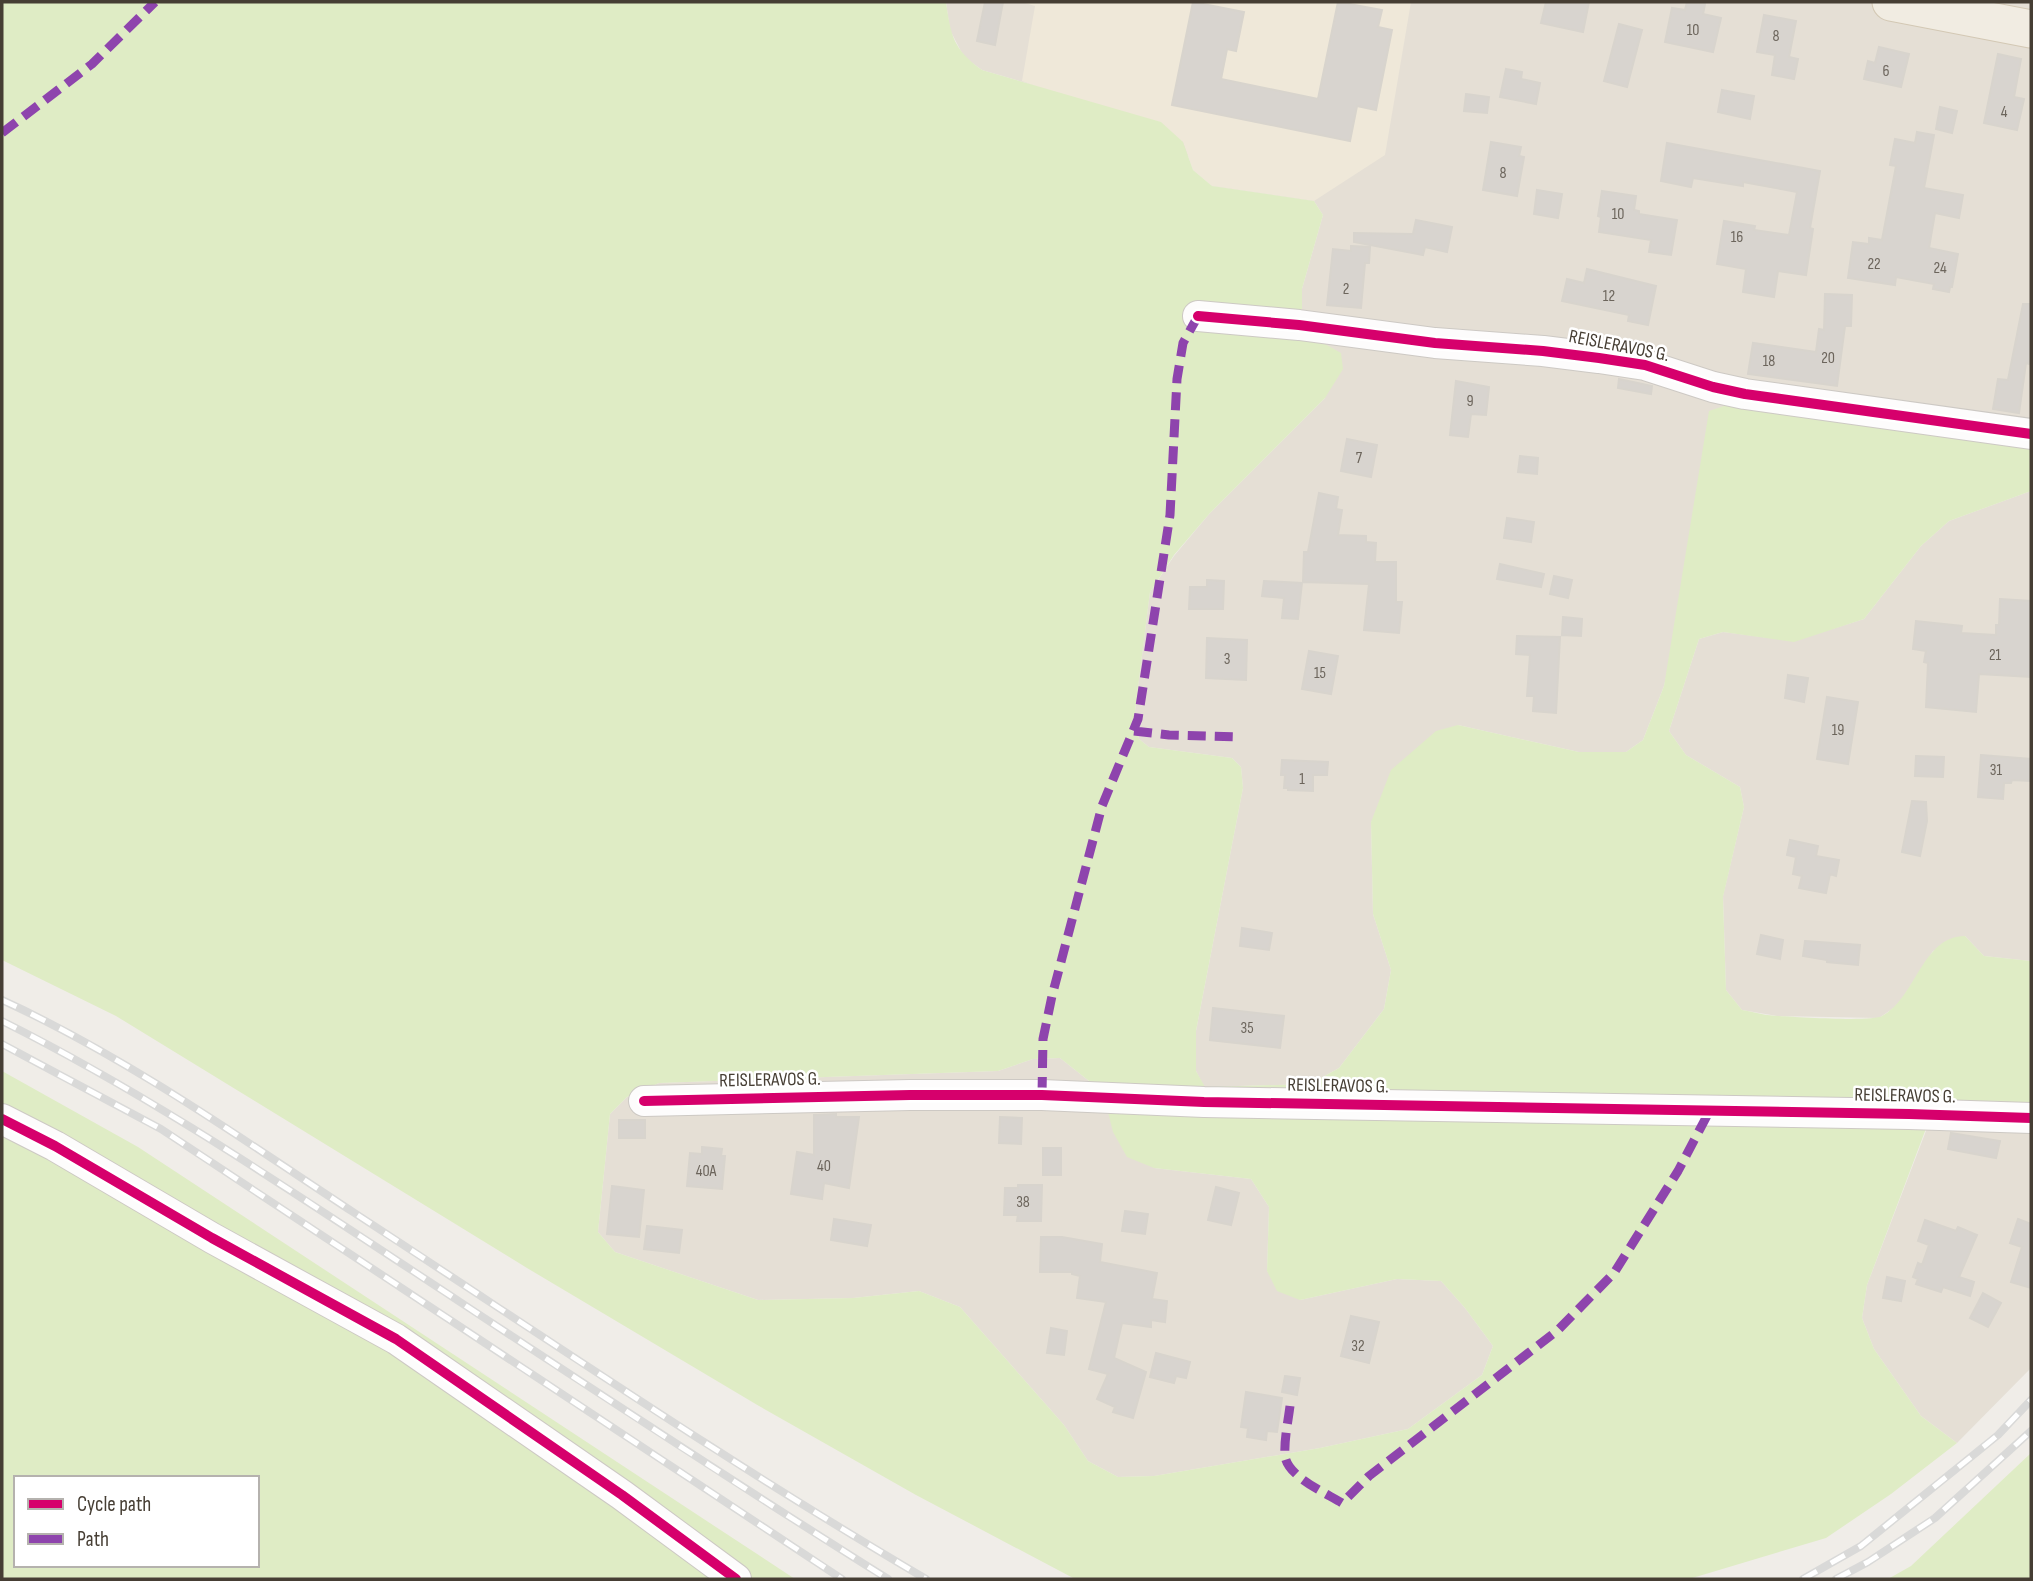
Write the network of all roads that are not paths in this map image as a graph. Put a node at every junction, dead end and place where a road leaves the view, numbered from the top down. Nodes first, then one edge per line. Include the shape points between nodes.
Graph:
1 (1891, 2) edge
2 (2031, 29) edge
3 (1198, 316) dead end
4 (2031, 434) edge
5 (644, 1101) dead end
6 (2031, 1118) edge
7 (2, 1119) edge
8 (736, 1579) edge

1 - 2 main road
3 - 4 street, REISLERAVOS G. via 1599,358 1645,365 1745,394
5 - 6 street, REISLERAVOS G. via 1042,1095
7 - 8 street via 396,1339

